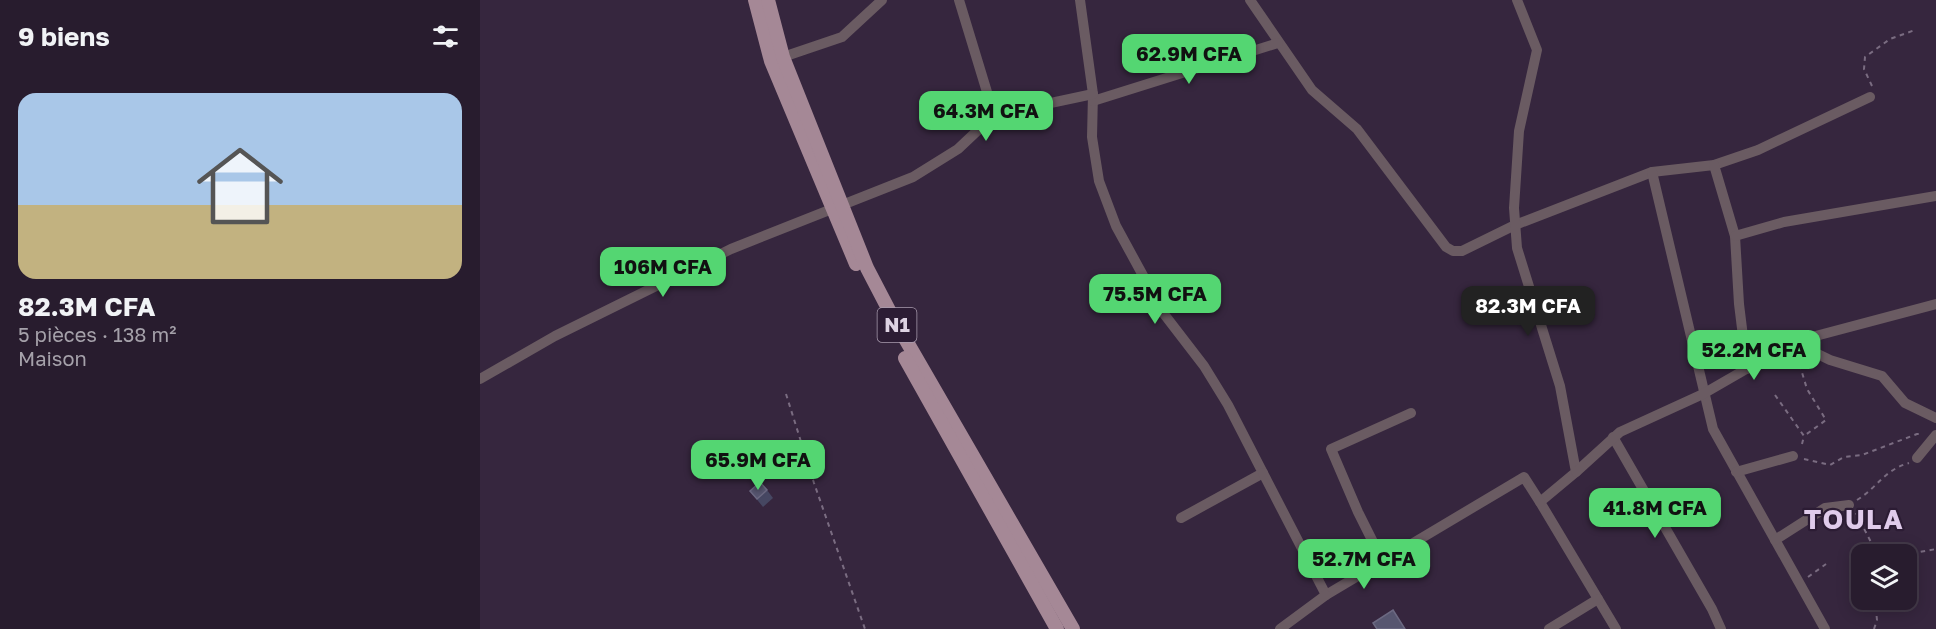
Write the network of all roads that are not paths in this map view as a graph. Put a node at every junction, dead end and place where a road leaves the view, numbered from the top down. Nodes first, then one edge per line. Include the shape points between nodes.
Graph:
1 (755, 0) edge
2 (768, 0) edge
3 (882, 0) edge
4 (959, 0) edge
5 (1080, 0) edge
6 (1250, 0) edge
7 (1517, 0) edge
8 (1278, 43) junction
9 (783, 57) junction
10 (1870, 97) road end
11 (1093, 98) junction
12 (994, 115) junction
13 (1714, 165) junction
14 (1652, 172) junction
15 (1936, 196) edge
16 (837, 208) junction
17 (1515, 225) junction
18 (1735, 236) junction
19 (1936, 304) edge
20 (1793, 342) junction
21 (1747, 369) junction
22 (480, 379) edge
23 (1703, 394) junction
24 (1411, 413) dead end
25 (1936, 418) edge
26 (1931, 435) edge
27 (1613, 437) junction
28 (1793, 456) road end
29 (1917, 458) road end
30 (1263, 472) junction
31 (1576, 472) junction
32 (1736, 472) junction
33 (1540, 501) junction
34 (1849, 505) road end
35 (1181, 518) dead end
36 (1775, 540) junction
37 (1383, 562) junction
38 (1326, 595) junction
39 (1598, 600) junction
40 (1057, 629) edge
41 (1073, 629) edge
42 (1280, 629) edge
43 (1548, 629) edge
44 (1616, 629) edge
45 (1721, 629) edge
46 (1825, 629) edge

1 - 16 main road, N1 via 771,61
2 - 9 main road, N1
3 - 9 street via 842,37
4 - 12 street
5 - 11 street
6 - 8 street
7 - 17 street via 1537,50 1519,131
8 - 11 street
8 - 17 street via 1312,90 1357,129 1446,247 1462,251
9 - 16 main road, N1
10 - 13 street via 1758,150
11 - 12 street
11 - 30 street via 1092,137 1100,181 1116,226 1164,314 1210,376
12 - 16 street via 958,149 913,177
13 - 14 street
13 - 18 street
14 - 17 street
14 - 23 street
15 - 18 street via 1784,222
16 - 22 street via 731,249 555,336
16 - 40 main road, N1 via 884,320
16 - 41 main road, N1 via 892,316
17 - 31 street via 1523,272 1560,386
18 - 21 street
19 - 20 street
20 - 21 street
20 - 25 street via 1830,360 1882,376 1905,403
21 - 23 street
23 - 27 street
23 - 32 street via 1713,429
24 - 37 street via 1331,449
26 - 29 street
27 - 31 street
27 - 45 street
28 - 32 street
30 - 35 street
30 - 38 street
31 - 33 street
32 - 36 street
33 - 37 street via 1524,477
33 - 39 street
34 - 36 street via 1826,508
36 - 46 street
37 - 38 street
38 - 42 street
39 - 43 street
39 - 44 street

